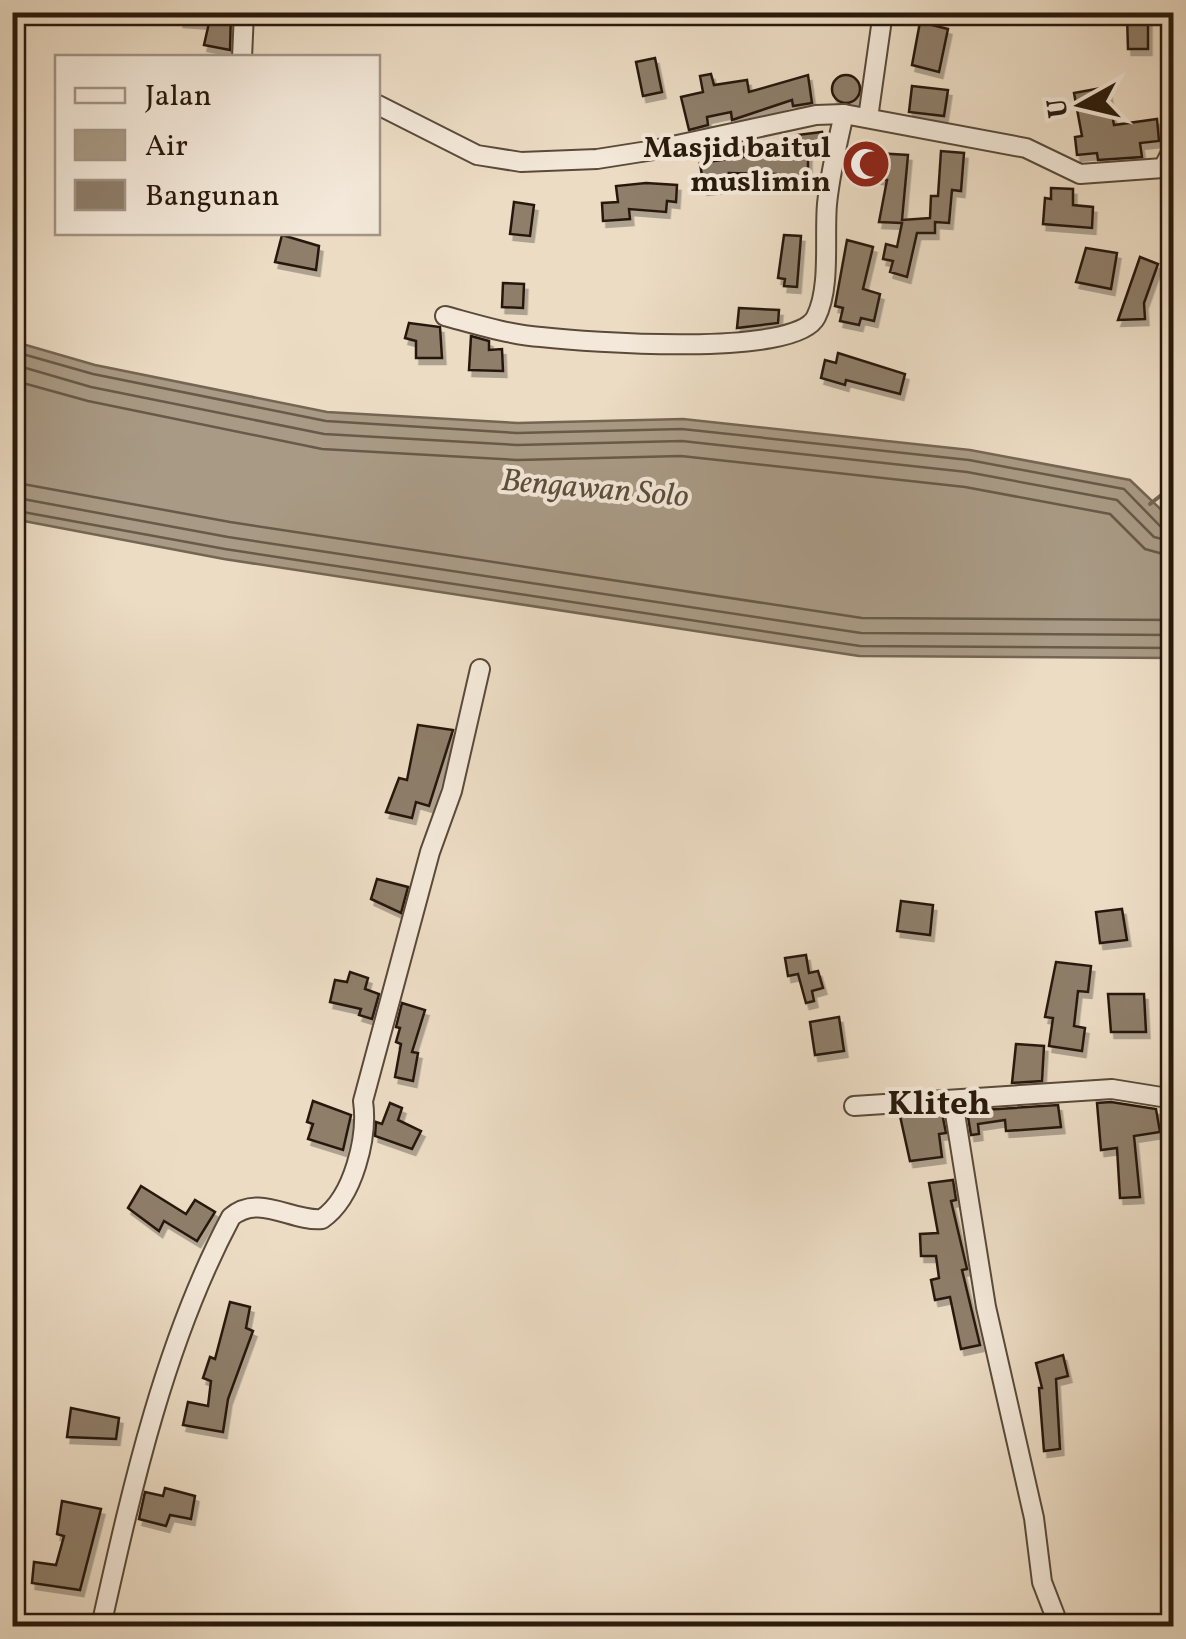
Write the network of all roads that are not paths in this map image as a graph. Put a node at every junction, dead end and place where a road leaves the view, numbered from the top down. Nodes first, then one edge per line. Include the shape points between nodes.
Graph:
1 (244, 12) edge
2 (884, 12) edge
3 (242, 55) edge
4 (380, 106) edge
5 (844, 114) junction
6 (868, 118) junction
7 (1174, 147) edge
8 (445, 316) dead end
9 (480, 669) dead end
10 (1174, 1099) edge
11 (952, 1101) junction
12 (854, 1106) dead end
13 (101, 1626) edge
14 (1059, 1626) edge

1 - 3 street
2 - 6 street
4 - 5 street via 477,154 522,162 635,153
5 - 6 street
5 - 8 street via 827,200 822,289 809,327 710,344 538,337
6 - 7 street via 1026,148 1088,176 1163,168
9 - 13 street via 364,1098 366,1123 350,1177 322,1218 262,1207 231,1216 201,1280 145,1442
10 - 11 street via 1112,1089
11 - 12 street
11 - 14 street via 1042,1582

